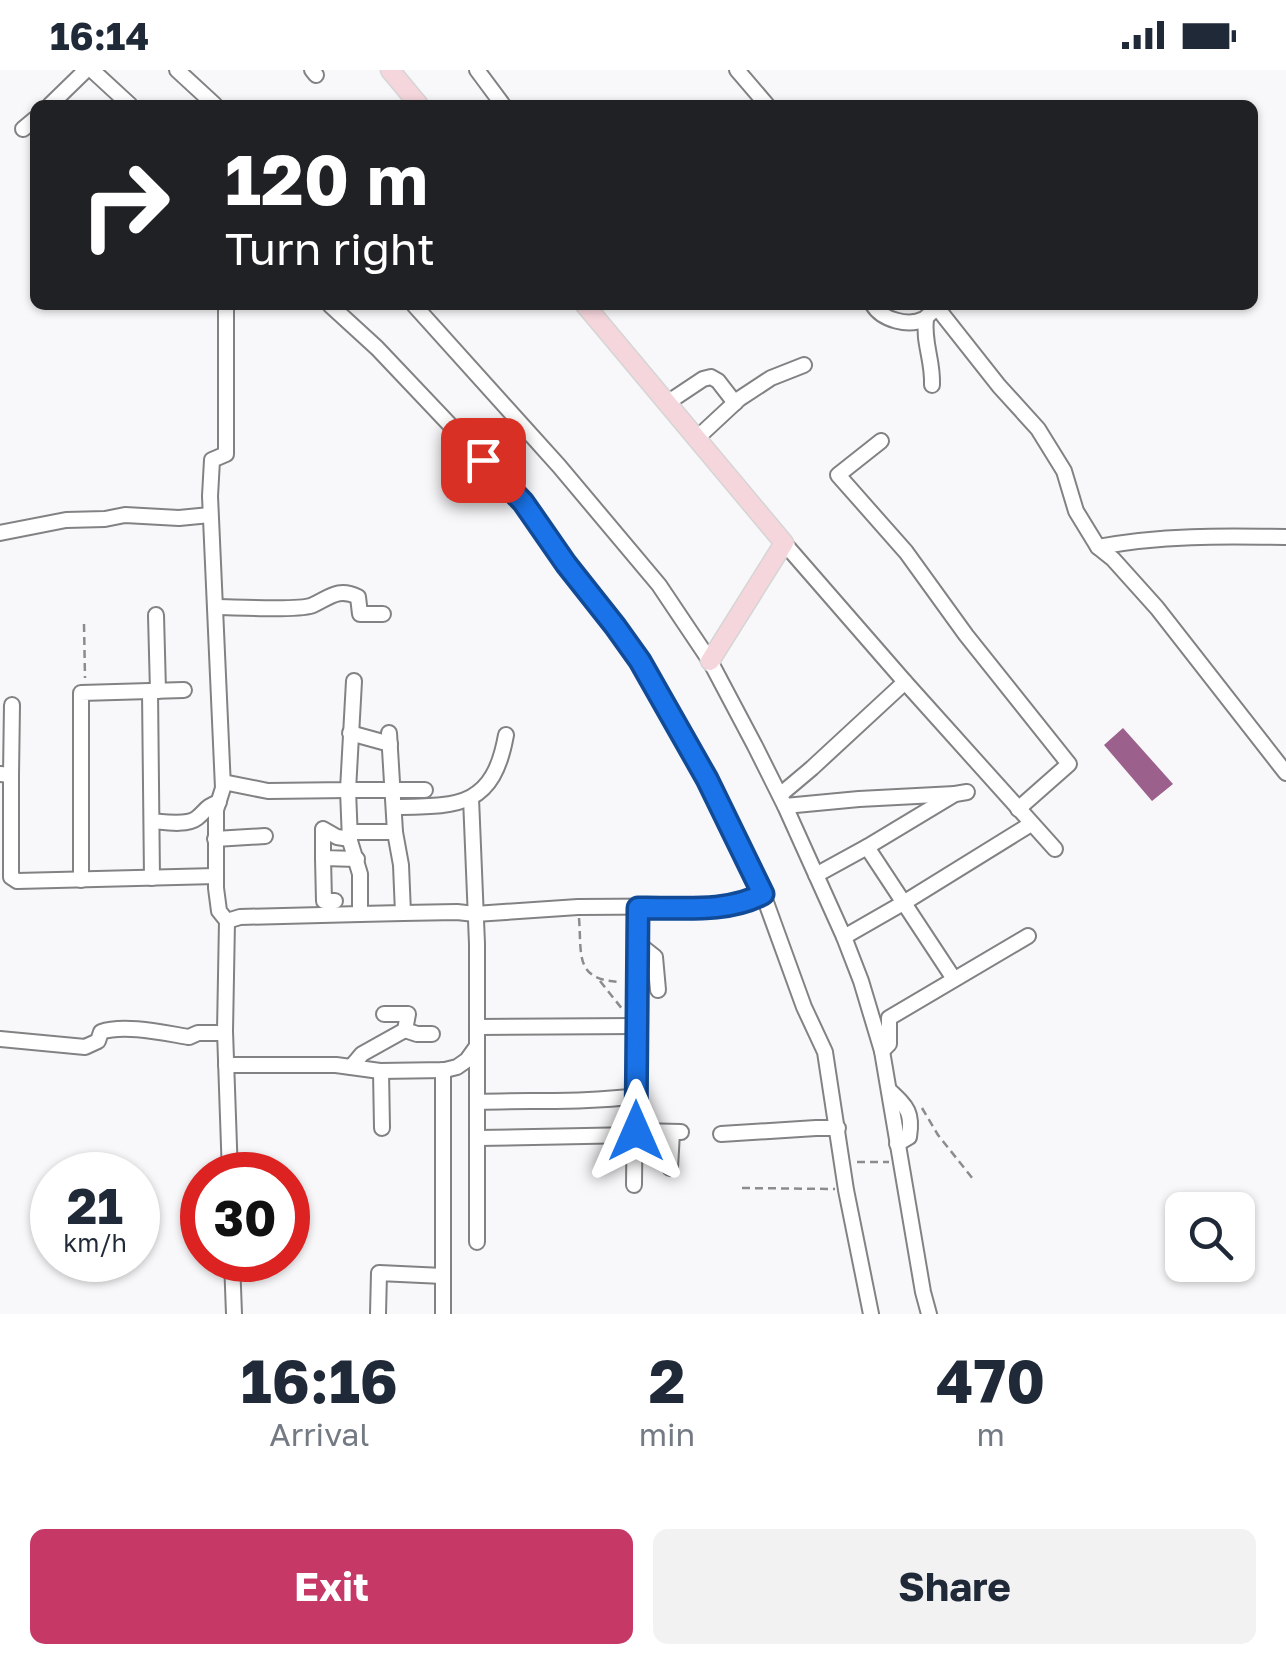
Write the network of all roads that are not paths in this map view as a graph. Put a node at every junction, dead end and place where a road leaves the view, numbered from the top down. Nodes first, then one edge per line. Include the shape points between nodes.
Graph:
1 (89, 70) edge
2 (177, 70) edge
3 (390, 70) edge
4 (477, 70) edge
5 (737, 70) edge
6 (56, 100) edge
7 (124, 100) edge
8 (209, 100) edge
9 (415, 100) edge
10 (500, 100) edge
11 (763, 100) edge
12 (226, 310) edge
13 (335, 310) edge
14 (419, 310) edge
15 (589, 310) edge
16 (876, 310) edge
17 (932, 310) edge
18 (804, 365) dead end
19 (932, 385) dead end
20 (734, 403) junction
21 (667, 404) junction
22 (696, 438) junction
23 (881, 441) dead end
24 (210, 515) junction
25 (0, 533) edge
26 (1286, 537) edge
27 (784, 543) junction
28 (1098, 547) junction
29 (215, 607) junction
30 (383, 614) dead end
31 (156, 615) dead end
32 (710, 661) junction
33 (354, 681) dead end
34 (904, 682) junction
35 (184, 690) dead end
36 (154, 691) junction
37 (12, 706) dead end
38 (6, 732) edge
39 (350, 733) junction
40 (506, 735) dead end
41 (5, 774) edge
42 (1286, 774) edge
43 (223, 782) junction
44 (348, 790) junction
45 (424, 790) dead end
46 (471, 798) junction
47 (394, 799) junction
48 (782, 800) junction
49 (5, 801) edge
50 (219, 802) junction
51 (1018, 809) junction
52 (152, 821) junction
53 (1031, 824) junction
54 (395, 832) junction
55 (264, 836) dead end
56 (350, 836) junction
57 (215, 839) junction
58 (867, 847) junction
59 (1055, 849) dead end
60 (323, 858) junction
61 (357, 858) junction
62 (816, 875) junction
63 (216, 876) junction
64 (152, 878) junction
65 (81, 880) junction
66 (763, 894) junction
67 (335, 901) dead end
68 (905, 902) junction
69 (638, 908) junction
70 (402, 913) junction
71 (360, 914) junction
72 (475, 914) junction
73 (227, 921) junction
74 (1028, 936) dead end
75 (844, 937) junction
76 (636, 942) junction
77 (954, 979) junction
78 (658, 990) dead end
79 (384, 1014) dead end
80 (636, 1026) junction
81 (478, 1027) junction
82 (405, 1030) junction
83 (225, 1033) junction
84 (432, 1034) dead end
85 (0, 1039) edge
86 (478, 1045) junction
87 (882, 1051) junction
88 (226, 1064) junction
89 (350, 1067) junction
90 (442, 1070) junction
91 (381, 1072) junction
92 (636, 1096) junction
93 (478, 1102) junction
94 (382, 1128) dead end
95 (838, 1128) junction
96 (636, 1133) junction
97 (721, 1134) dead end
98 (478, 1138) junction
99 (229, 1152) edge
100 (670, 1168) dead end
101 (634, 1185) dead end
102 (477, 1242) dead end
103 (443, 1276) junction
104 (233, 1282) edge
105 (234, 1314) edge
106 (378, 1314) edge
107 (443, 1314) edge
108 (871, 1314) edge
109 (929, 1314) edge

1 - 6 street
1 - 7 street
2 - 8 street
3 - 9 main road
4 - 10 street
5 - 11 street
12 - 24 street via 226,454 212,460
13 - 66 street via 523,502 615,626 707,779
14 - 32 street via 660,584
15 - 21 main road
16 - 17 street via 887,320 919,321
17 - 19 street via 924,335
17 - 28 street via 1038,429
18 - 20 street
20 - 21 street via 711,377
20 - 22 street
21 - 22 main road
22 - 27 main road
23 - 51 street via 838,475 906,552 1069,764
24 - 25 street via 66,520
24 - 29 street
26 - 28 street via 1168,537
27 - 32 main road
27 - 34 street
28 - 42 street via 1157,608
29 - 30 street via 312,607 330,594 351,593 360,614
29 - 43 street
31 - 36 street
32 - 48 street
33 - 39 street
34 - 48 street
34 - 51 street
35 - 36 street
36 - 52 street
36 - 65 street via 81,693
37 - 38 street
38 - 41 street
39 - 44 street
39 - 47 street via 389,739
40 - 46 street via 492,776
41 - 49 street
43 - 44 street via 268,791
43 - 50 street
44 - 47 street
44 - 56 street
45 - 47 street
46 - 47 street
46 - 72 street
47 - 54 street
48 - 58 street via 961,793
48 - 62 street
49 - 65 street via 11,877
50 - 52 street via 195,820
50 - 57 street
51 - 53 street
52 - 64 street
53 - 59 street
53 - 68 street
54 - 56 street
54 - 70 street
55 - 57 street
56 - 60 street via 323,830
56 - 61 street
57 - 63 street
58 - 62 street
58 - 68 street
60 - 61 street
60 - 67 street via 324,901
61 - 71 street
62 - 75 street
63 - 64 street
63 - 73 street
64 - 65 street
66 - 69 street via 732,906
66 - 95 street via 824,1052
68 - 75 street
68 - 77 street
69 - 72 street
69 - 76 street
70 - 71 street
70 - 72 street
71 - 73 street
72 - 81 street
73 - 83 street
74 - 77 street
75 - 87 street
76 - 78 street via 656,958
76 - 80 street
77 - 87 street via 889,1018
79 - 82 street via 408,1014
80 - 81 street
80 - 92 street
81 - 86 street
82 - 84 street
82 - 89 street
83 - 85 street via 188,1037 108,1029 85,1047
83 - 88 street
86 - 90 street via 458,1067
86 - 93 street
87 - 109 street
88 - 89 street
88 - 99 street
89 - 91 street
90 - 91 street
90 - 103 street
91 - 94 street
92 - 93 street
92 - 96 street
93 - 98 street
95 - 97 street
95 - 108 street
96 - 98 street
96 - 100 street via 676,1132
96 - 101 street
98 - 102 street
103 - 106 street via 378,1273
103 - 107 street
104 - 105 street

